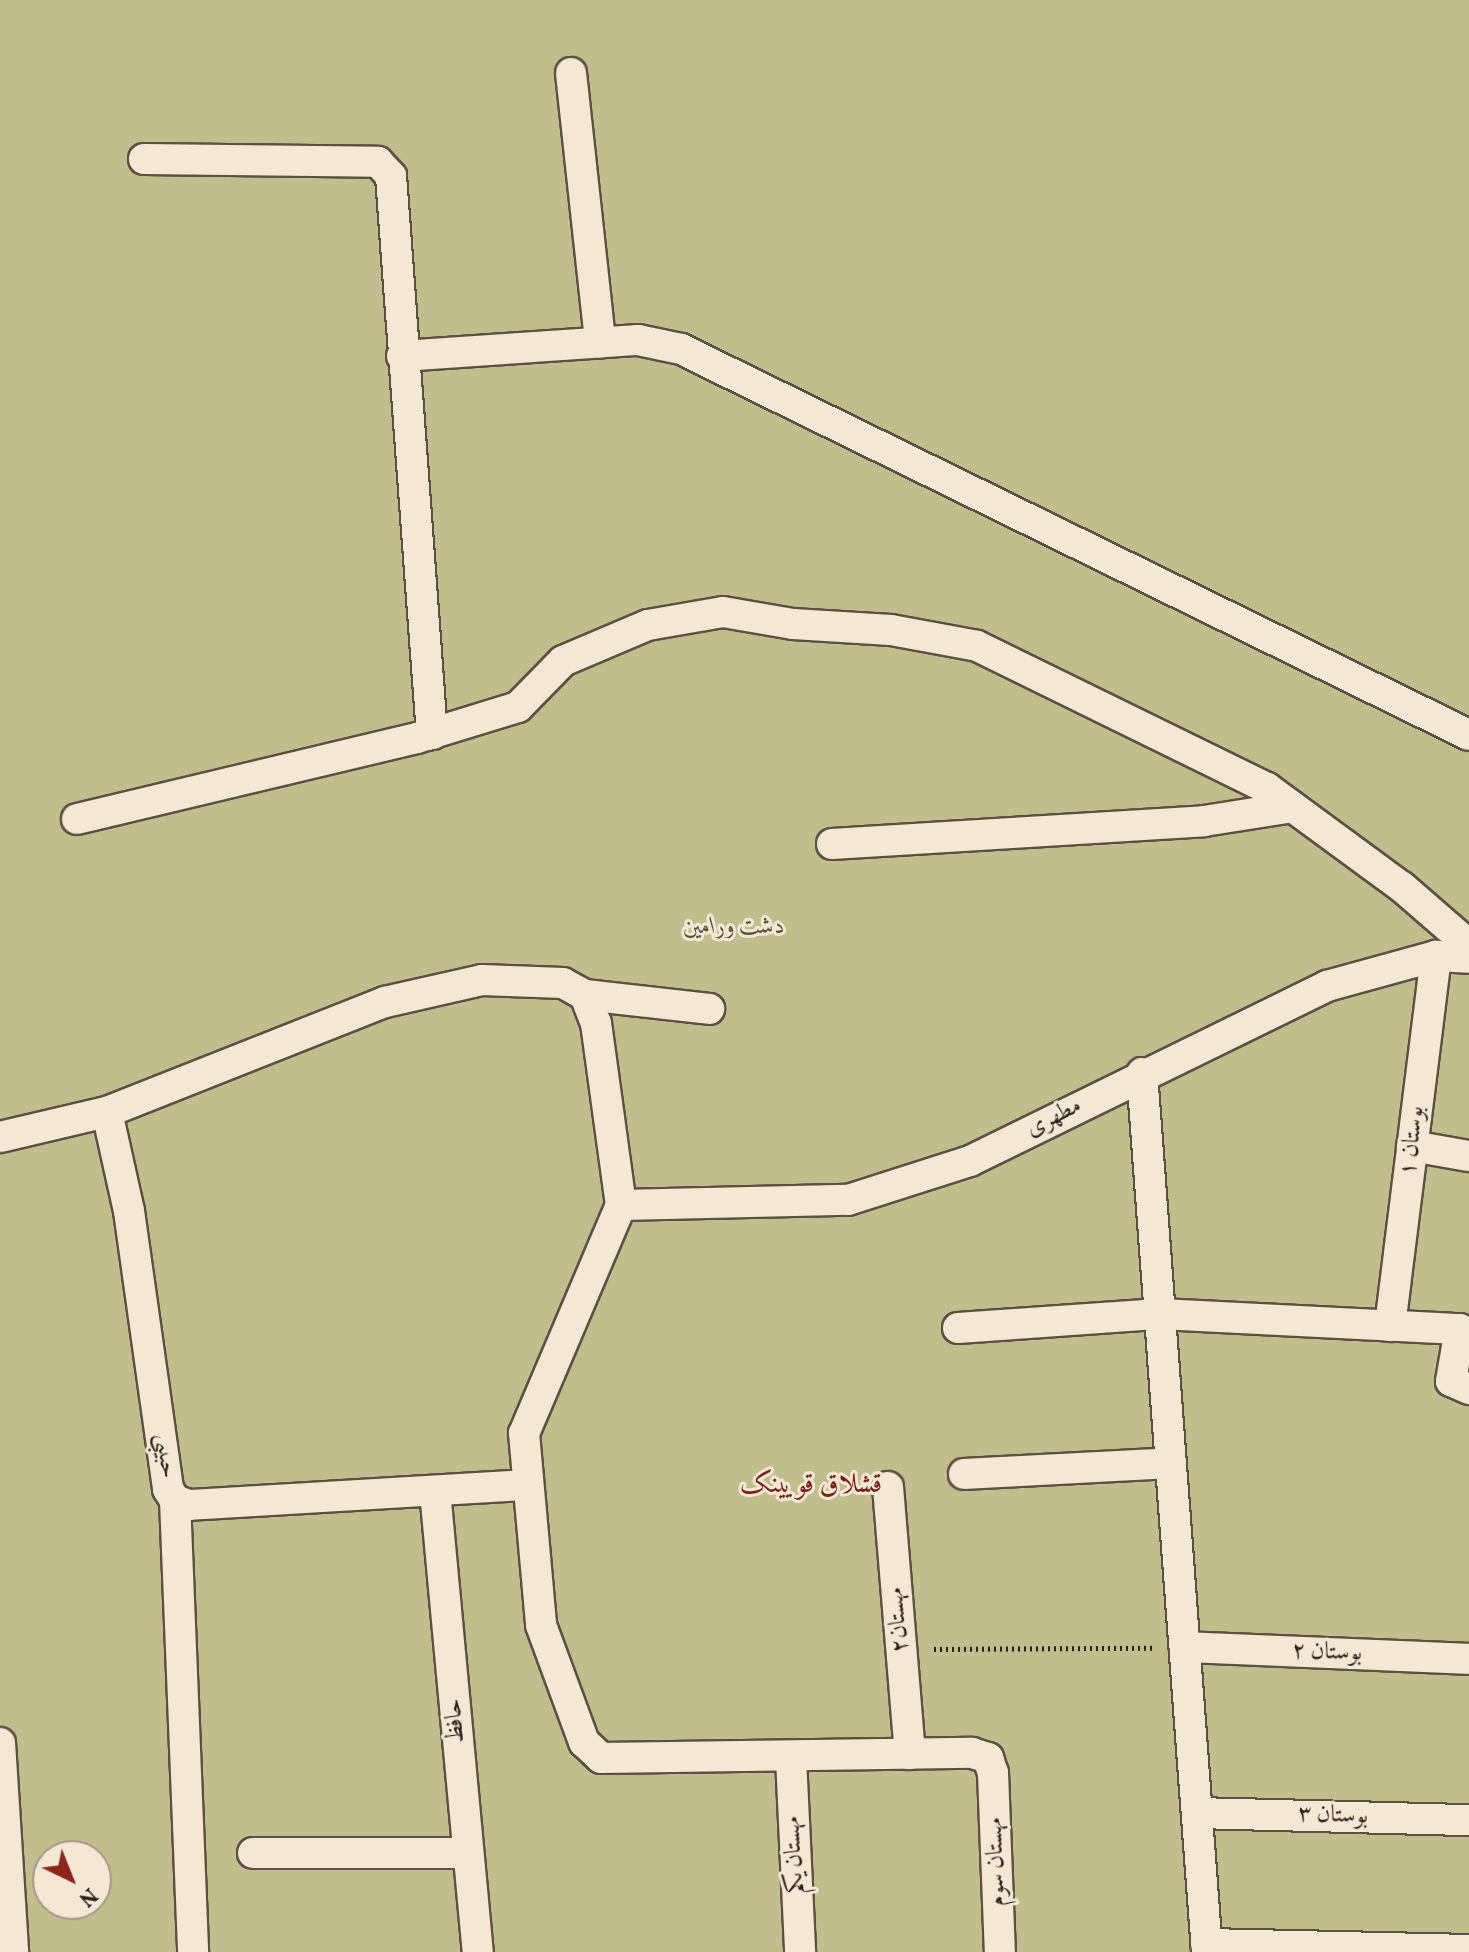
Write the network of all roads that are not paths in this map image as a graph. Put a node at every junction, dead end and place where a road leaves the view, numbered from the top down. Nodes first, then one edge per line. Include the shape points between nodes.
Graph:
1 (571, 73) dead end
2 (144, 159) dead end
3 (600, 342) junction
4 (402, 356) junction
5 (432, 734) junction
6 (1469, 735) edge
7 (1292, 807) junction
8 (77, 819) dead end
9 (832, 844) dead end
10 (1469, 945) edge
11 (1436, 956) junction
12 (1469, 958) edge
13 (585, 995) junction
14 (709, 1009) dead end
15 (1142, 1073) junction
16 (107, 1112) junction
17 (0, 1137) edge
18 (1412, 1146) junction
19 (1469, 1156) edge
20 (621, 1205) junction
21 (1160, 1314) junction
22 (1390, 1326) junction
23 (958, 1328) dead end
24 (1469, 1389) edge
25 (1171, 1463) junction
26 (964, 1474) dead end
27 (525, 1485) junction
28 (888, 1487) dead end
29 (435, 1491) junction
30 (175, 1500) junction
31 (1185, 1647) junction
32 (1469, 1659) edge
33 (0, 1743) edge
34 (910, 1754) junction
35 (791, 1758) junction
36 (1197, 1813) junction
37 (1469, 1820) edge
38 (253, 1853) dead end
39 (468, 1853) junction
40 (1207, 1948) edge
41 (1469, 1950) edge
42 (13, 1952) edge
43 (193, 1952) edge
44 (478, 1952) edge
45 (800, 1952) edge
46 (1000, 1952) edge

1 - 3 street
2 - 4 street via 378,162 391,176
3 - 4 street
3 - 6 street via 638,340 681,349
4 - 5 street
5 - 7 street via 518,707 563,661 648,625 723,612 793,624 891,630 977,646 1267,788
5 - 8 street
7 - 9 street via 1204,821
7 - 10 street via 1402,887
11 - 12 street, مطهری
11 - 15 street, مطهری via 1327,986
11 - 18 street, بوستان ۱
13 - 14 street
13 - 16 street via 563,983 482,980 385,1002
13 - 20 street via 596,1023
15 - 20 street, مطهری via 970,1161 848,1200
15 - 21 street
16 - 17 street
16 - 30 street, حبیبی via 129,1211 168,1489
18 - 19 street
18 - 22 street, بوستان ۱
20 - 27 street via 524,1433
21 - 22 street
21 - 23 street
21 - 25 street
22 - 24 street via 1460,1329 1451,1381
25 - 26 street
25 - 31 street
27 - 29 street, حبیبی
27 - 35 street via 541,1625 593,1755
28 - 34 street, مهستان۲
29 - 30 street, حبیبی via 189,1505
29 - 39 street, حافظ
30 - 43 street
31 - 32 street, بوستان ۲
31 - 36 street
33 - 42 street
34 - 35 street
34 - 46 street, مهستان سوم via 972,1753 988,1758 993,1773
35 - 45 street, مهستان یکم
36 - 37 street, بوستان ۳
36 - 40 street
38 - 39 street
39 - 44 street, حافظ
40 - 41 street

